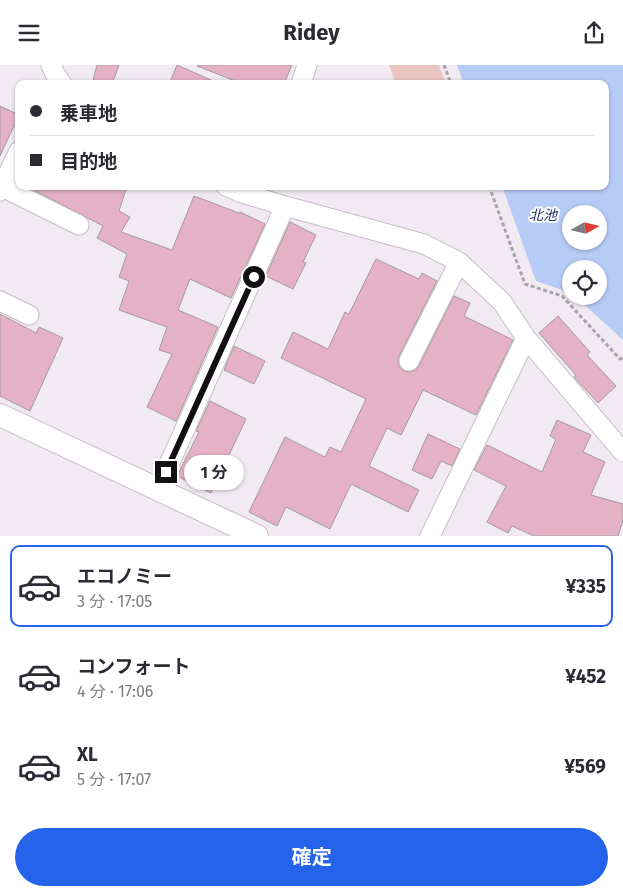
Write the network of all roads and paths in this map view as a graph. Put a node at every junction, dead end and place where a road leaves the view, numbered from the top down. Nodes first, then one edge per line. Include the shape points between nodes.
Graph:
1 (307, 65) edge
2 (444, 65) edge
3 (302, 80) edge
4 (450, 80) edge
5 (15, 159) edge
6 (1, 189) edge
7 (248, 190) edge
8 (490, 190) edge
9 (265, 193) edge
10 (285, 206) junction
11 (79, 225) dead end
12 (459, 262) junction
13 (0, 301) edge
14 (29, 315) dead end
15 (526, 339) junction
16 (623, 358) edge
17 (409, 361) dead end
18 (0, 415) edge
19 (623, 452) edge
20 (158, 489) junction
21 (257, 536) edge
22 (430, 536) edge

1 - 3 street
2 - 4 path
5 - 6 street
6 - 11 street
7 - 9 street
8 - 16 path via 525,284 562,296 620,359
9 - 10 street
10 - 12 street via 424,244
10 - 20 street
12 - 15 street via 502,302
12 - 17 street
13 - 14 street
15 - 19 street
15 - 22 street
18 - 20 street
20 - 21 street

